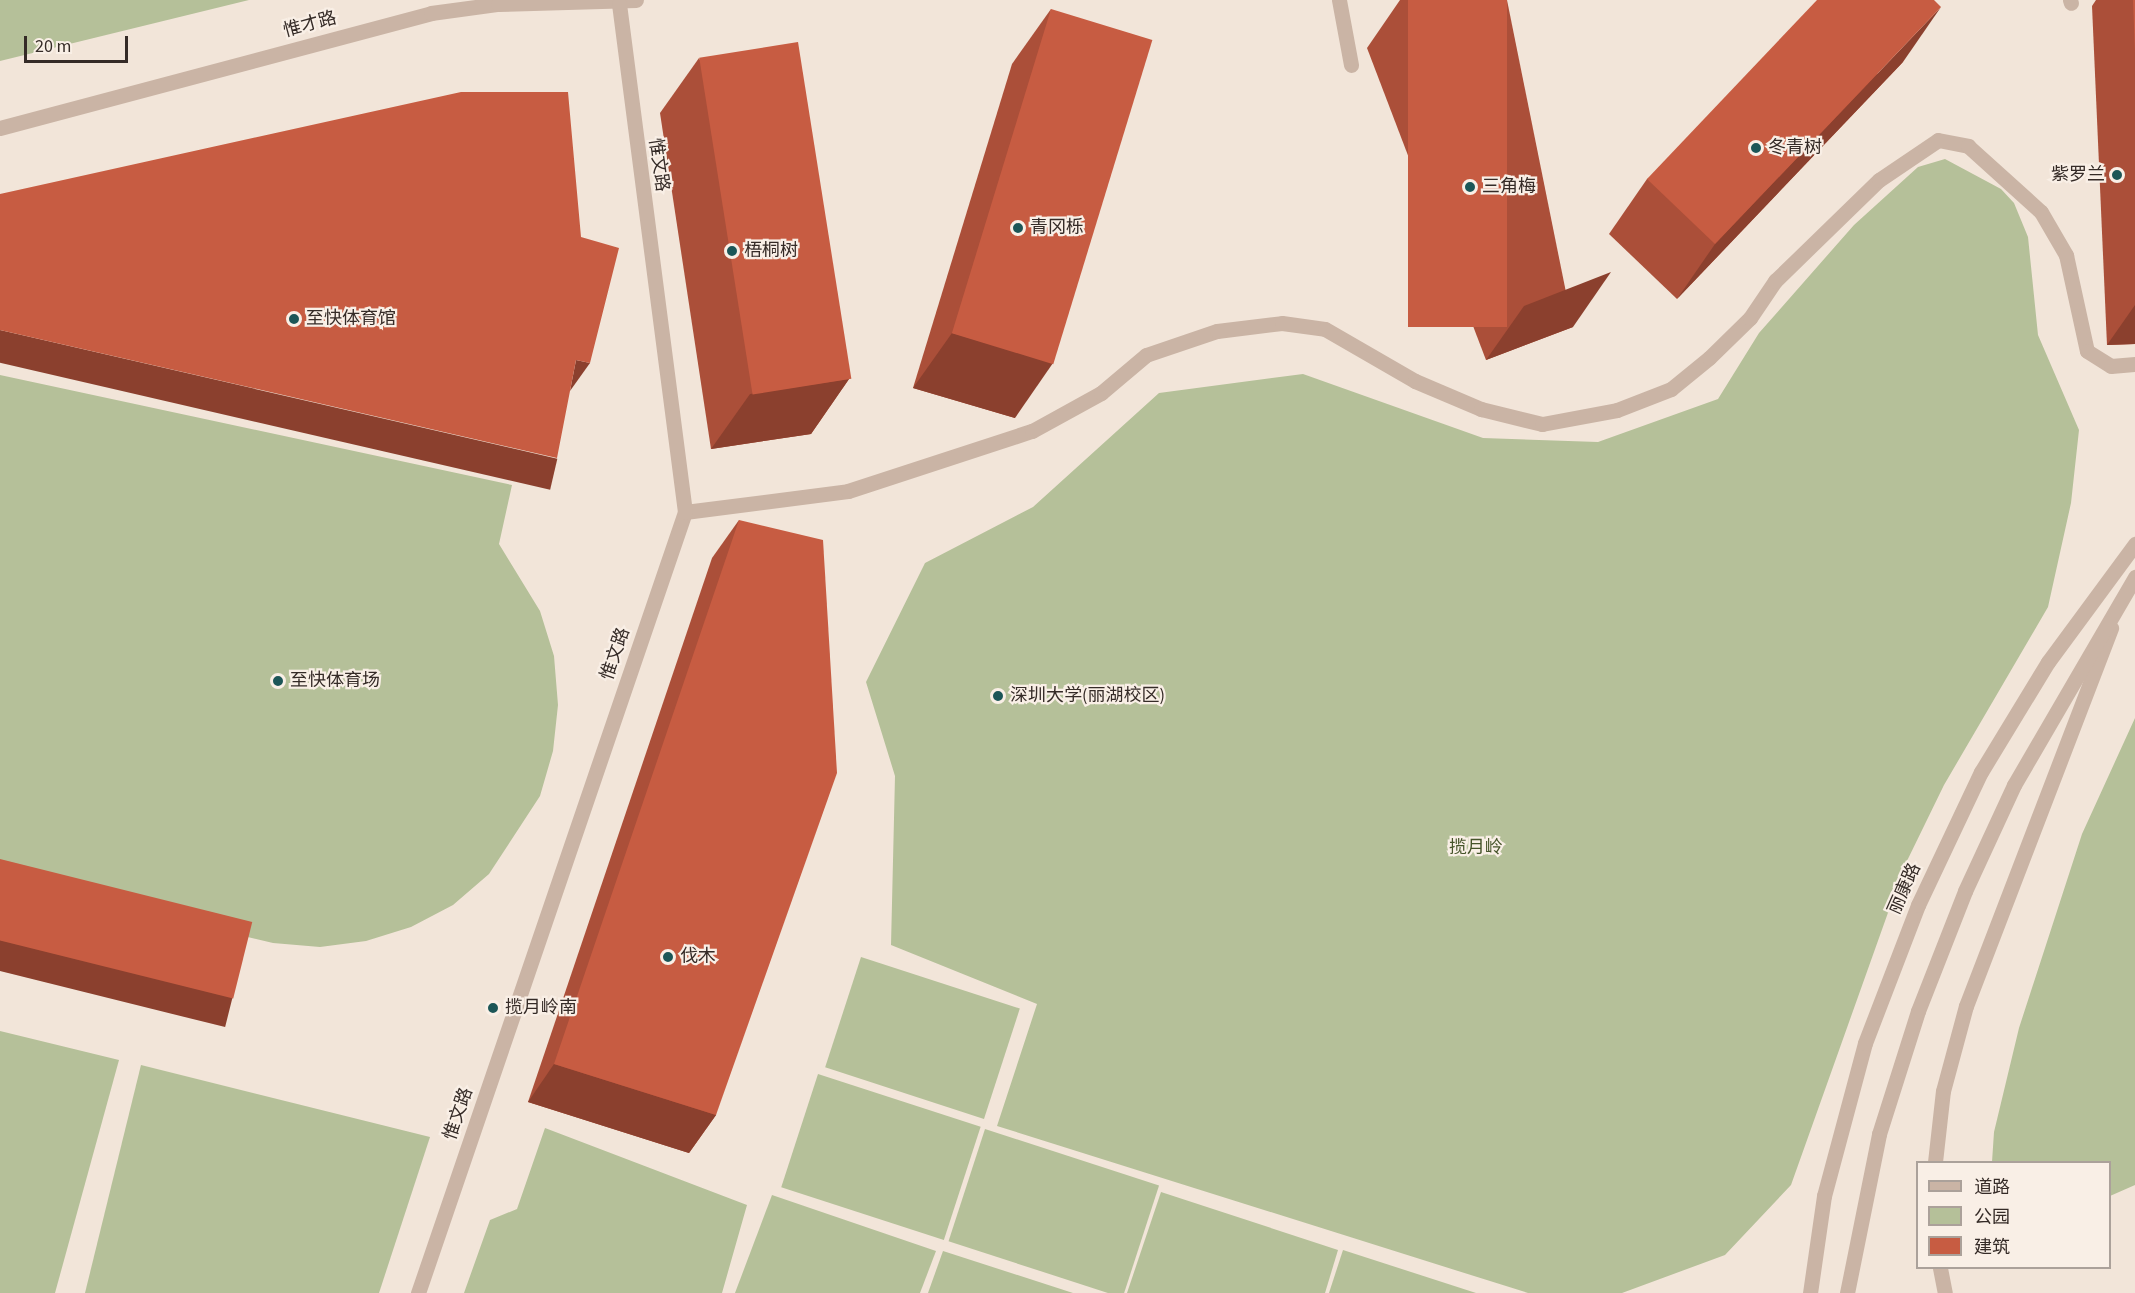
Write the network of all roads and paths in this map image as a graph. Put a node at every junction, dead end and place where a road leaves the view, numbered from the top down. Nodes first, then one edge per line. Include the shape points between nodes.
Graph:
1 (636, 0) edge
2 (1339, 0) edge
3 (619, 4) junction
4 (1351, 65) dead end
5 (0, 128) edge
6 (2135, 364) edge
7 (685, 512) junction
8 (2135, 544) edge
9 (2135, 577) edge
10 (2124, 591) junction
11 (1935, 1161) edge
12 (1940, 1269) edge
13 (418, 1293) edge
14 (1810, 1293) edge
15 (1847, 1293) edge
16 (1945, 1293) edge

1 - 3 street, 惟才路
2 - 4 street
3 - 5 street, 惟才路 via 498,4 431,13
3 - 7 street, 惟文路
6 - 7 street via 2111,366 2087,351 2066,255 2042,212 1968,146 1938,140 1880,180 1775,281 1750,318 1709,358 1671,389 1617,410 1542,424 1481,409 1415,381 1325,329 1282,323 1217,331 1146,355 1101,393 1032,431 848,491
7 - 13 street, 惟文路
8 - 14 street, 丽康路 via 2048,662 1987,762 1918,905 1865,1043 1824,1196
9 - 10 street
10 - 11 street via 1966,1006 1942,1091
10 - 15 street via 2014,785 1930,978 1879,1134
12 - 16 street

